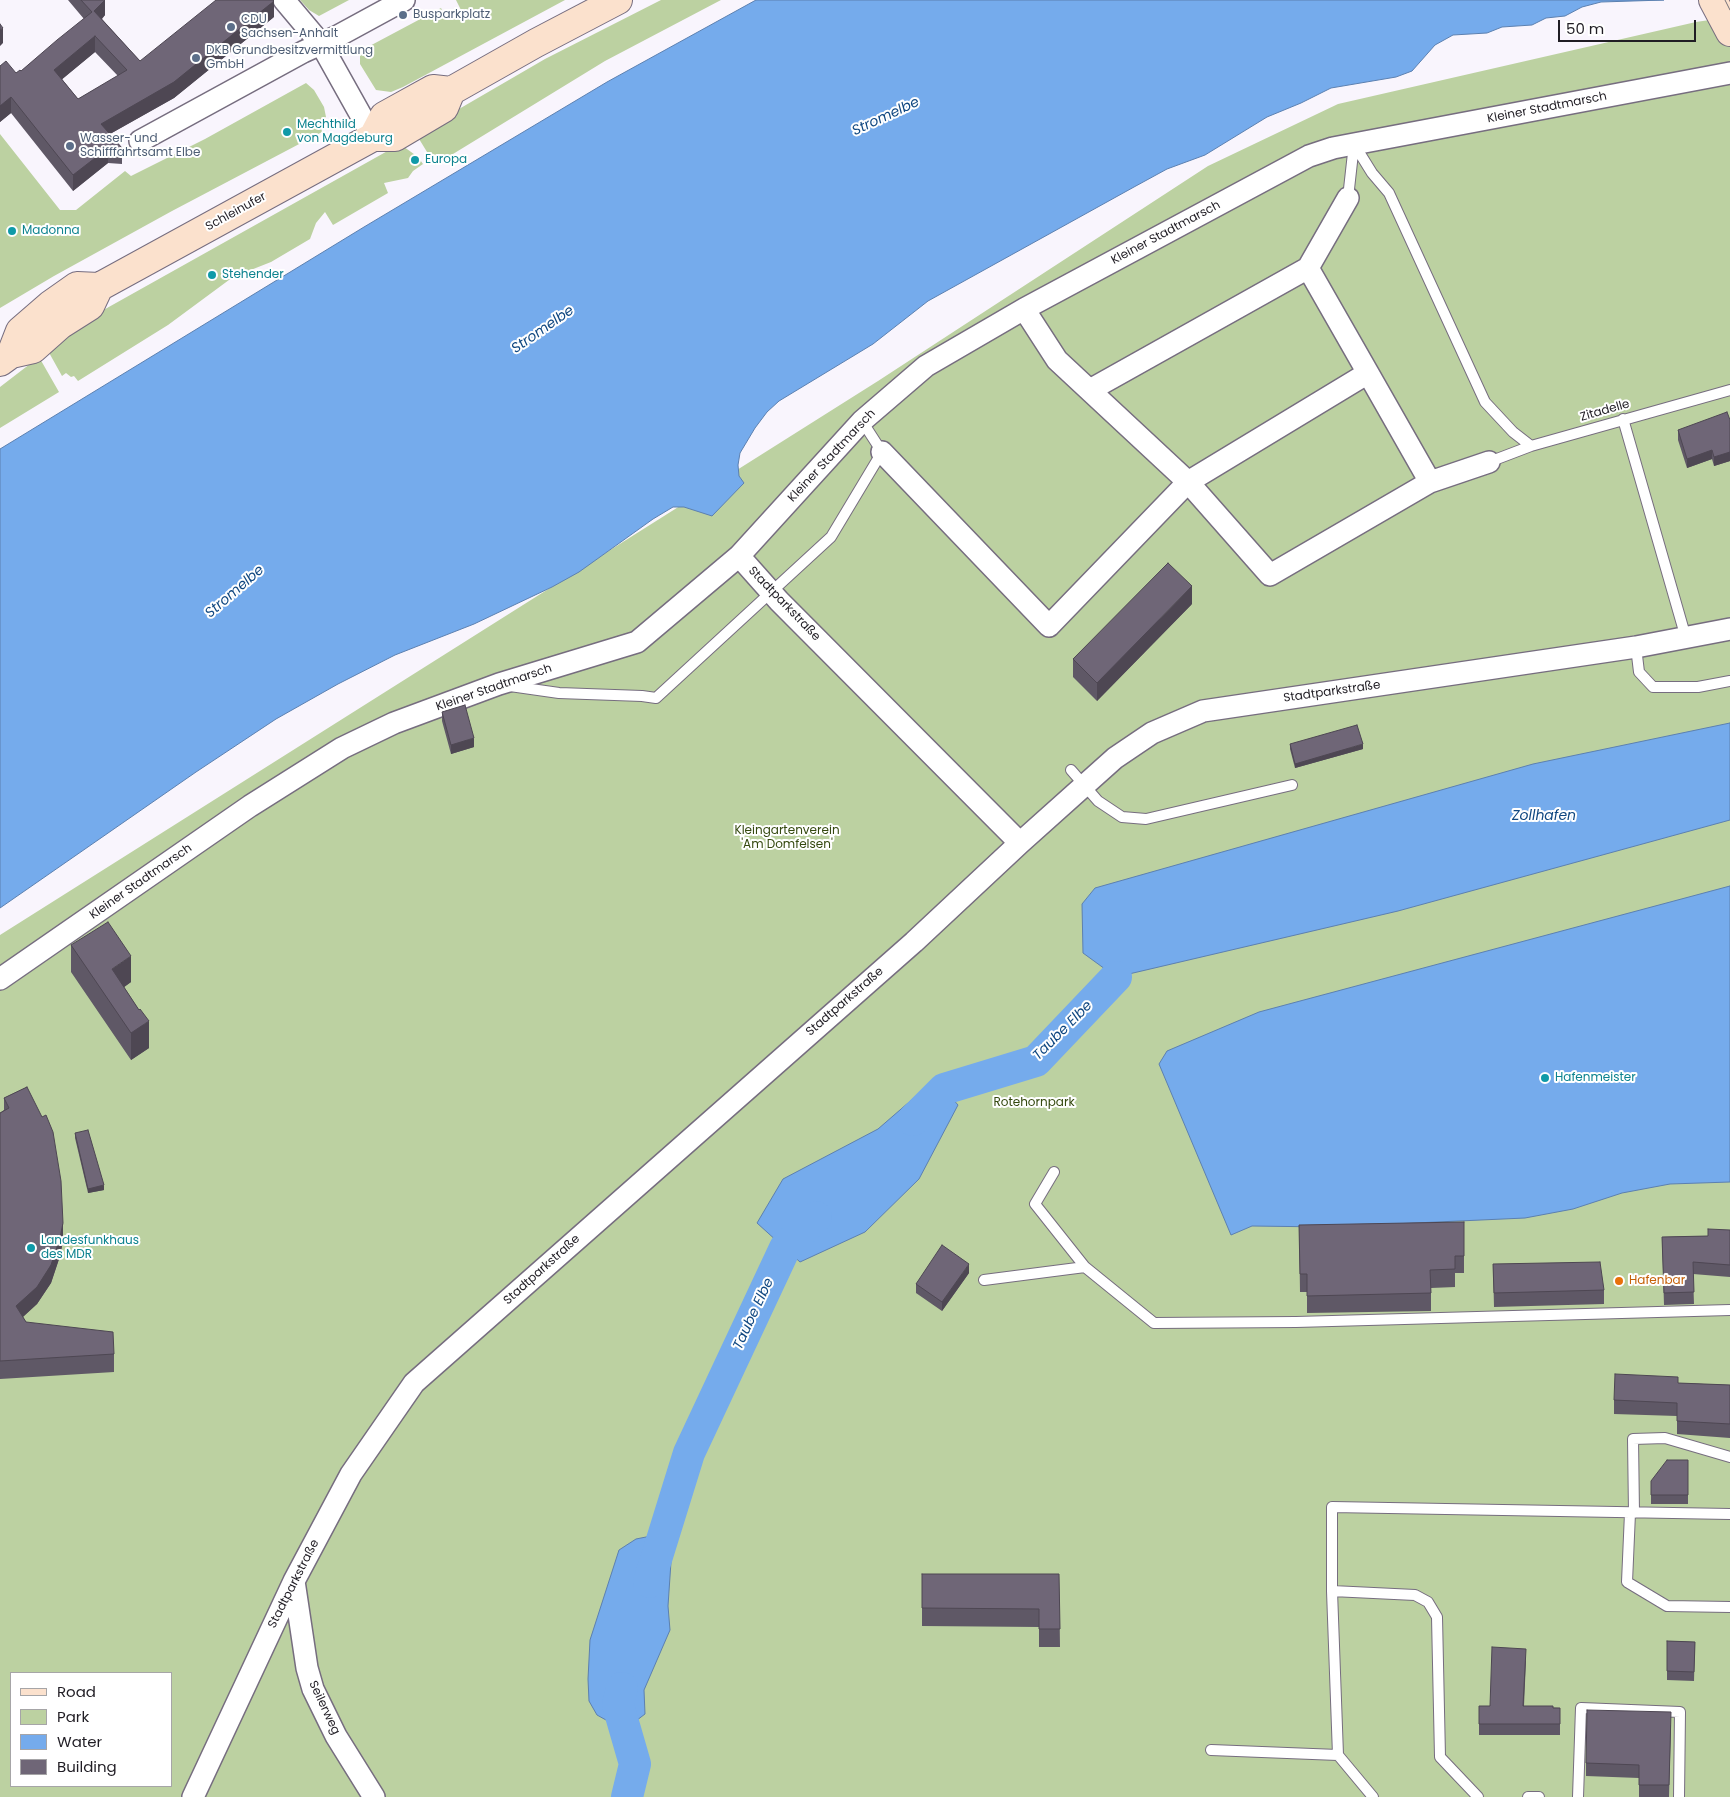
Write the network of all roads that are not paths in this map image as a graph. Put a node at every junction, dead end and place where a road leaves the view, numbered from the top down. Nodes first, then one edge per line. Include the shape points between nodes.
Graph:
1 (284, 0) edge
2 (404, 0) edge
3 (618, 0) edge
4 (1713, 0) edge
5 (1730, 32) edge
6 (321, 44) junction
7 (1730, 73) edge
8 (373, 136) junction
9 (140, 141) dead end
10 (1354, 144) junction
11 (1348, 198) joint
12 (1308, 268) junction
13 (1024, 309) junction
14 (5, 358) edge
15 (1368, 373) junction
16 (1090, 390) junction
17 (1730, 390) edge
18 (1623, 419) junction
19 (862, 421) junction
20 (1531, 446) junction
21 (882, 452) junction
22 (1489, 462) joint
23 (1188, 482) junction
24 (1430, 482) junction
25 (739, 556) junction
26 (771, 593) junction
27 (1730, 629) edge
28 (1686, 638) junction
29 (1636, 647) junction
30 (1730, 680) edge
31 (500, 684) junction
32 (1071, 770) dead end
33 (1292, 785) dead end
34 (1086, 786) junction
35 (1020, 843) junction
36 (0, 979) edge
37 (1054, 1172) dead end
38 (1085, 1267) junction
39 (984, 1280) dead end
40 (1730, 1310) edge
41 (1730, 1457) edge
42 (1632, 1513) junction
43 (1730, 1514) edge
44 (294, 1581) junction
45 (1332, 1591) junction
46 (1730, 1607) edge
47 (1211, 1750) dead end
48 (1338, 1755) junction
49 (193, 1797) edge
50 (374, 1797) edge
51 (1373, 1797) edge
52 (1478, 1797) edge
53 (1528, 1797) edge
54 (1539, 1797) edge
55 (1578, 1797) edge
56 (1679, 1797) edge

1 - 6 street
2 - 6 street
3 - 8 main road, Schleinufer via 451,91 433,89 384,116
4 - 5 main road
6 - 8 street
6 - 9 street
7 - 10 street, Kleiner Stadtmarsch
8 - 14 main road, Schleinufer via 100,288 77,286 20,331
10 - 11 lane
10 - 13 street, Kleiner Stadtmarsch via 1309,156
10 - 20 lane via 1389,193 1485,402
11 - 12 street
12 - 15 street
12 - 16 street
13 - 16 street via 1057,360
13 - 19 street, Kleiner Stadtmarsch via 926,366
15 - 23 street
15 - 24 street
16 - 23 street
17 - 18 lane, Zitadelle
18 - 20 lane, Zitadelle
18 - 28 lane
19 - 21 lane
19 - 25 street, Kleiner Stadtmarsch
20 - 22 lane, Zitadelle
21 - 23 street via 1049,626
21 - 26 lane via 831,537
22 - 24 street
23 - 24 street via 1270,575
25 - 26 street, Stadtparkstraße
25 - 31 street, Kleiner Stadtmarsch via 637,642
26 - 31 lane via 656,698 559,693
26 - 35 street, Stadtparkstraße
27 - 28 street, Stadtparkstraße
28 - 29 street, Stadtparkstraße
29 - 30 lane via 1639,672 1653,687 1698,687
29 - 34 street, Stadtparkstraße via 1203,711 1152,734 1115,758
31 - 36 street, Kleiner Stadtmarsch via 394,723 342,748 250,806
32 - 34 lane
33 - 34 lane via 1146,818 1122,817 1103,805
34 - 35 street, Stadtparkstraße
35 - 44 street, Stadtparkstraße via 914,942 414,1383 352,1474
37 - 38 lane via 1035,1204
38 - 39 lane
38 - 40 lane via 1154,1323
41 - 42 lane via 1665,1438 1633,1439
42 - 43 lane
42 - 45 lane via 1332,1507
42 - 46 lane via 1627,1582 1667,1606
44 - 49 street, Stadtparkstraße
44 - 50 street, Seilerweg via 313,1689 336,1736
45 - 48 lane
45 - 52 lane via 1415,1595 1428,1602 1437,1617 1440,1757
47 - 48 lane
48 - 51 lane
53 - 54 lane
55 - 56 lane via 1581,1708 1680,1712

